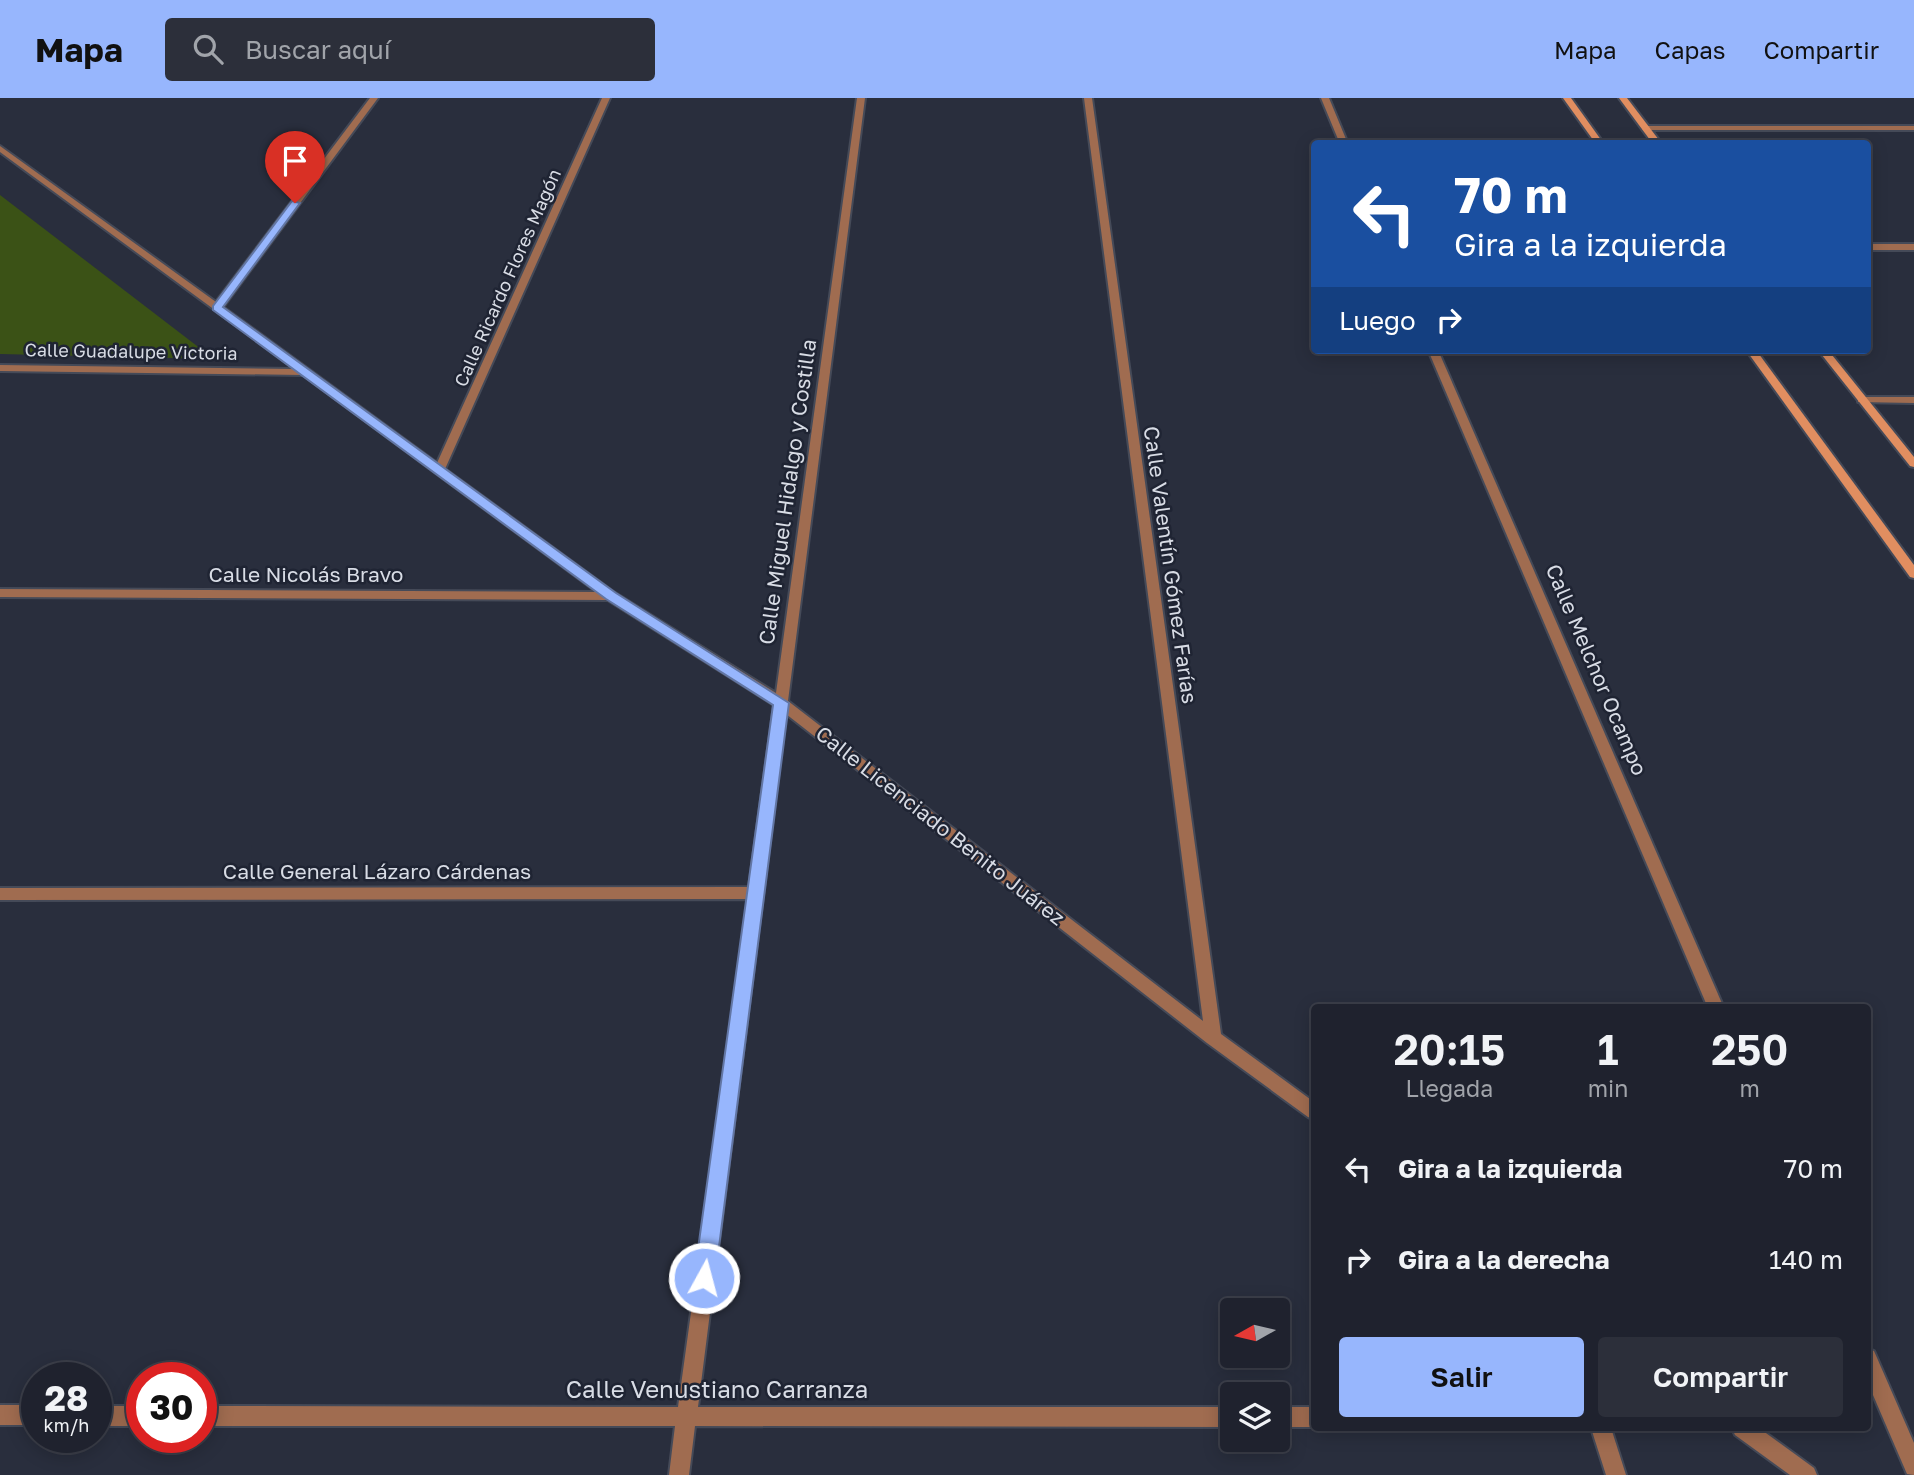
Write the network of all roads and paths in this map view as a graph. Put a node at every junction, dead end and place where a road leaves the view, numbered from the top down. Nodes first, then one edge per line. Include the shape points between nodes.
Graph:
1 (374, 98) edge
2 (606, 98) edge
3 (861, 98) edge
4 (1088, 98) edge
5 (1325, 98) edge
6 (1567, 98) edge
7 (1623, 98) edge
8 (1646, 128) junction
9 (1914, 128) edge
10 (1342, 140) edge
11 (1597, 140) edge
12 (1655, 140) edge
13 (0, 148) edge
14 (1871, 247) edge
15 (1914, 247) edge
16 (217, 308) junction
17 (1435, 354) edge
18 (1754, 354) edge
19 (1826, 354) edge
20 (0, 368) edge
21 (303, 372) junction
22 (1862, 400) junction
23 (1914, 400) edge
24 (1914, 464) edge
25 (439, 470) junction
26 (1914, 574) edge
27 (0, 593) edge
28 (611, 596) junction
29 (781, 703) junction
30 (754, 893) junction
31 (0, 894) edge
32 (1714, 1004) edge
33 (1213, 1038) junction
34 (1311, 1110) edge
35 (1871, 1367) edge
36 (0, 1415) edge
37 (21, 1415) edge
38 (217, 1416) edge
39 (687, 1416) junction
40 (1220, 1417) edge
41 (1290, 1417) edge
42 (1311, 1417) edge
43 (1602, 1431) edge
44 (1746, 1431) edge
45 (1914, 1467) edge
46 (679, 1475) edge
47 (1616, 1475) edge
48 (1807, 1475) edge

1 - 16 street
2 - 25 street, Calle Ricardo Flores Magón
3 - 29 street, Calle Miguel Hidalgo y Costilla
4 - 33 street, Calle Valentín Gómez Farías
5 - 10 street
6 - 11 street
7 - 8 street
8 - 9 street
8 - 12 street
13 - 16 street, Calle Licenciado Benito Juárez
14 - 15 street
16 - 21 street, Calle Licenciado Benito Juárez
17 - 32 street, Calle Melchor Ocampo
18 - 26 street
19 - 22 street
20 - 21 street, Calle Guadalupe Victoria
21 - 25 street, Calle Licenciado Benito Juárez
22 - 23 street
22 - 24 street
25 - 28 street, Calle Licenciado Benito Juárez
27 - 28 street, Calle Nicolás Bravo
28 - 29 street, Calle Licenciado Benito Juárez
29 - 30 street, Calle Miguel Hidalgo y Costilla
29 - 33 street, Calle Licenciado Benito Juárez
30 - 31 street, Calle General Lázaro Cárdenas
30 - 39 street, Calle Miguel Hidalgo y Costilla
33 - 34 street, Calle Licenciado Benito Juárez
35 - 45 street
36 - 37 street
38 - 39 street, Calle Venustiano Carranza
39 - 40 street, Calle Venustiano Carranza
39 - 46 street, Calle Miguel Hidalgo y Costilla
41 - 42 street
43 - 47 street
44 - 48 street

